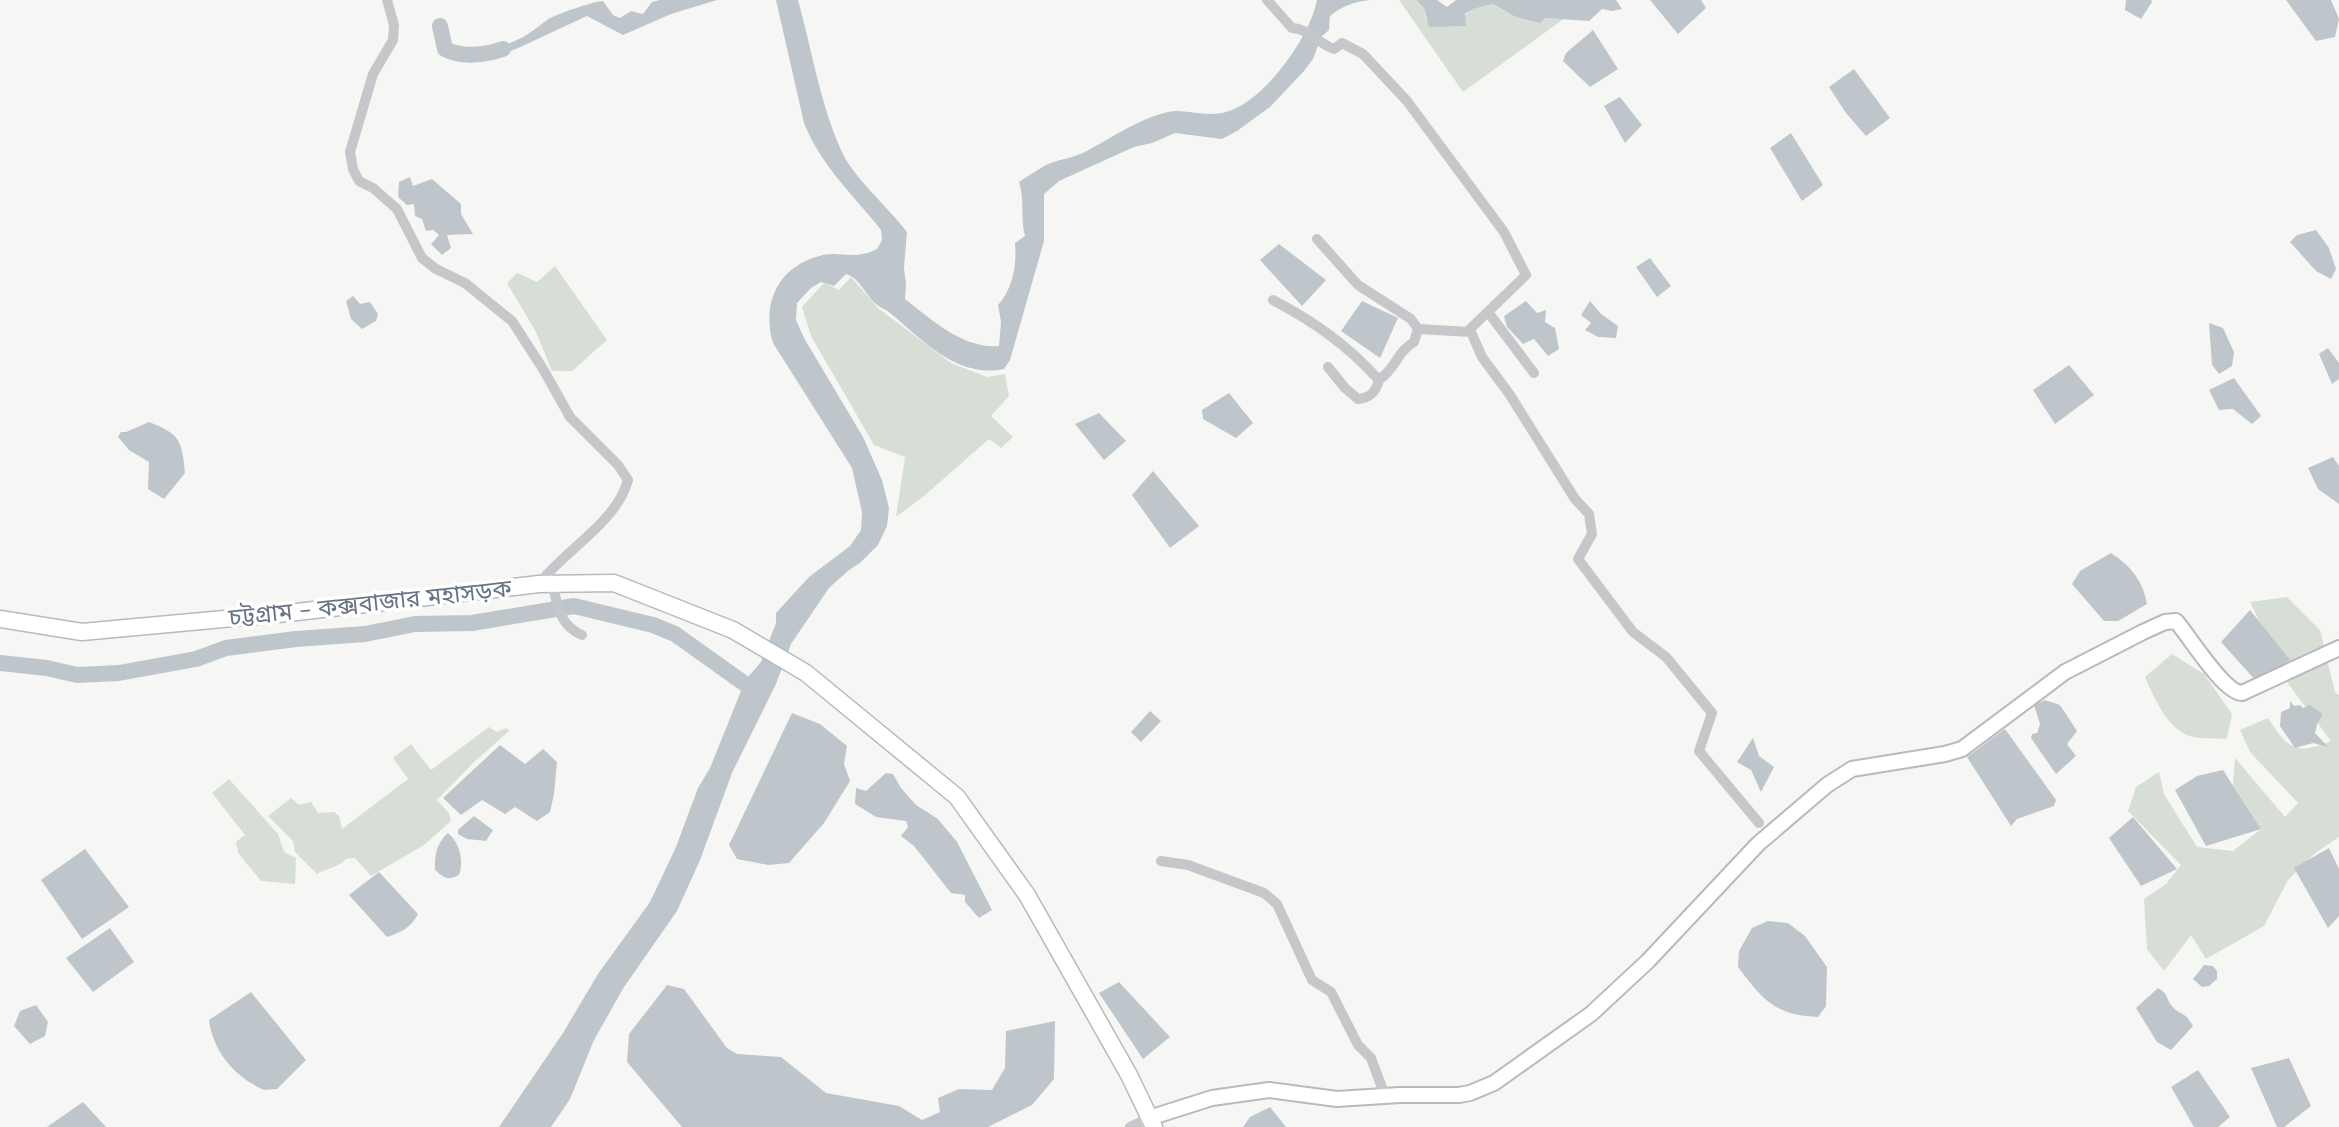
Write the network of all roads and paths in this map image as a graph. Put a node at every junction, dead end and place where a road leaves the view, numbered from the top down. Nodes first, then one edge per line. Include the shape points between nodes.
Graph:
1 (387, 0) edge
2 (1267, 0) edge
3 (1317, 239) dead end
4 (1273, 300) dead end
5 (1488, 312) junction
6 (1418, 329) junction
7 (1471, 332) junction
8 (1328, 367) dead end
9 (1534, 373) dead end
10 (1379, 380) junction
11 (549, 588) junction
12 (0, 619) edge
13 (582, 635) dead end
14 (2339, 648) edge
15 (1759, 823) dead end
16 (1161, 861) dead end
17 (1385, 1096) junction
18 (1152, 1123) edge
19 (1130, 1127) edge

1 - 11 street via 393,40 373,74 350,152 359,181 397,209 422,258 465,283 512,321 570,417 628,480 610,514 554,564
2 - 5 street via 1292,29 1301,28 1334,49 1342,43 1363,54 1407,101 1504,232 1525,275
3 - 6 street via 1358,285 1411,319
4 - 10 street via 1344,344
5 - 7 street
5 - 9 street
6 - 7 street
6 - 10 street via 1414,342
7 - 15 street via 1482,357 1589,514 1592,534 1578,559 1633,632 1666,657 1712,713 1699,751
8 - 10 street via 1358,399 1366,399
11 - 12 highway, চট্টগ্রাম - কক্সবাজার মহাসড়ক via 82,632
11 - 13 street via 569,629
11 - 18 highway, চট্টগ্রাম - কক্সবাজার মহাসড়ক via 614,583 733,630 806,673 957,797 1027,895
14 - 17 main road via 2242,693 2223,681 2176,621 2143,632 2065,672 1962,749 1852,769 1827,785 1758,844 1648,961 1591,1014 1494,1083 1459,1095
16 - 17 street via 1188,865 1264,893 1277,904 1312,980 1331,992 1358,1045 1371,1058
17 - 18 main road via 1336,1099 1269,1090 1212,1098
18 - 19 street

